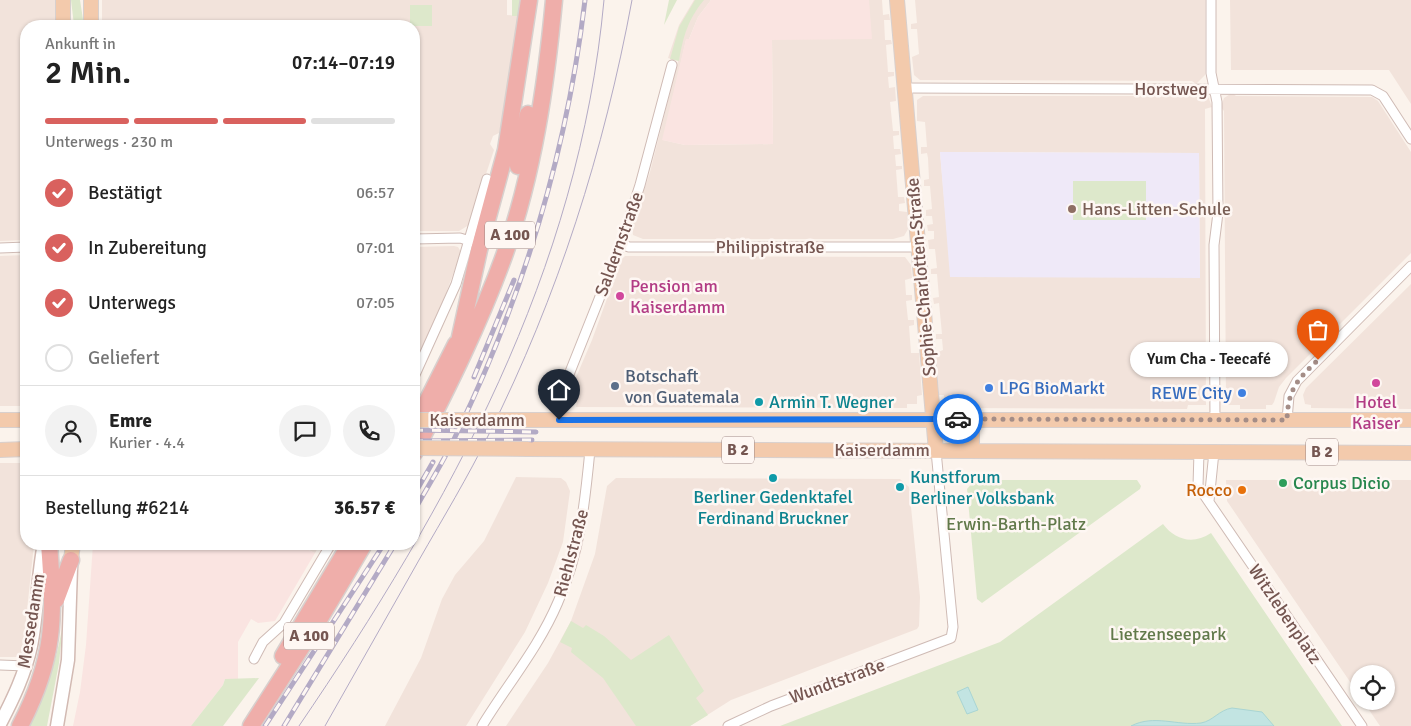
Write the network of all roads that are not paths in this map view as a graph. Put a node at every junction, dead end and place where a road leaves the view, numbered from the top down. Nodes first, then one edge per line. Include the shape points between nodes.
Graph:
1 (64, 0) edge
2 (91, 0) edge
3 (529, 0) edge
4 (544, 0) edge
5 (554, 0) edge
6 (897, 0) edge
7 (1211, 0) edge
8 (63, 20) edge
9 (90, 20) edge
10 (672, 65) dead end
11 (906, 88) junction
12 (1215, 90) junction
13 (1411, 139) edge
14 (488, 179) dead end
15 (420, 239) edge
16 (470, 240) junction
17 (621, 244) junction
18 (20, 247) edge
19 (918, 247) junction
20 (0, 248) edge
21 (1411, 266) edge
22 (460, 337) junction
23 (420, 364) edge
24 (420, 415) edge
25 (933, 419) junction
26 (972, 419) junction
27 (0, 420) edge
28 (20, 420) edge
29 (420, 420) edge
30 (559, 420) junction
31 (1216, 420) junction
32 (1287, 420) junction
33 (1411, 420) edge
34 (420, 442) edge
35 (420, 448) edge
36 (20, 449) edge
37 (0, 450) edge
38 (590, 450) junction
39 (936, 450) junction
40 (972, 451) junction
41 (1199, 452) junction
42 (1214, 452) junction
43 (1411, 453) edge
44 (1209, 501) junction
45 (43, 550) edge
46 (50, 550) edge
47 (72, 550) edge
48 (327, 550) edge
49 (346, 550) edge
50 (360, 550) edge
51 (71, 560) junction
52 (54, 604) junction
53 (947, 641) joint
54 (254, 659) dead end
55 (0, 665) edge
56 (26, 666) junction
57 (0, 724) edge
58 (20, 726) edge
59 (56, 726) edge
60 (240, 726) edge
61 (251, 726) edge
62 (482, 726) edge
63 (728, 726) edge
64 (1362, 726) edge

1 - 8 main road
2 - 9 main road
3 - 22 highway via 506,150
4 - 22 highway, A 100 via 533,85 506,215 490,266
5 - 34 highway, A 100 via 534,141 522,198 504,256 449,386
6 - 11 main road, Sophie-Charlotten-Straße
7 - 12 street
10 - 17 street, Saldernstraße
11 - 12 street, Horstweg
11 - 19 main road, Sophie-Charlotten-Straße
12 - 13 street, Horstweg via 1372,90 1383,96
12 - 31 street via 1218,213 1214,237
14 - 16 street
15 - 16 street
16 - 23 street via 443,316
17 - 19 street, Philippistraße via 629,247
17 - 30 street, Saldernstraße via 560,396
18 - 20 street
19 - 25 main road, Sophie-Charlotten-Straße
21 - 32 street via 1297,381 1289,396
22 - 24 highway, A 100
25 - 26 main road, Kaiserdamm / B 2
25 - 30 main road, Kaiserdamm / B 2
25 - 39 main road, Sophie-Charlotten-Straße
26 - 31 main road, Kaiserdamm / B 2
26 - 40 main road
27 - 28 main road
29 - 30 main road, Kaiserdamm / B 2, bridge
31 - 32 main road, Kaiserdamm / B 2
32 - 33 main road, Kaiserdamm / B 2
35 - 38 main road, Kaiserdamm / B 2, bridge
36 - 37 main road
38 - 39 main road, Kaiserdamm / B 2
38 - 62 street, Riehlstraße via 585,507 566,584 548,624
39 - 40 main road, Kaiserdamm / B 2
39 - 53 street, Sophie-Charlotten-Straße via 953,627
40 - 41 main road, Kaiserdamm / B 2
41 - 42 main road, Kaiserdamm / B 2
41 - 44 street, Witzlebenplatz via 1198,486
42 - 43 main road, Kaiserdamm / B 2
42 - 44 street
44 - 64 street, Witzlebenplatz
45 - 56 main road, Messedamm
46 - 52 highway
47 - 51 main road, Messedamm
48 - 54 street via 284,623 263,642
49 - 60 highway, A 100
50 - 61 highway, A 100
51 - 52 highway
51 - 59 main road, Messedamm via 68,660
52 - 58 highway via 47,659
53 - 63 street, Wundtstraße via 771,706
55 - 56 street
56 - 57 main road, Messedamm

